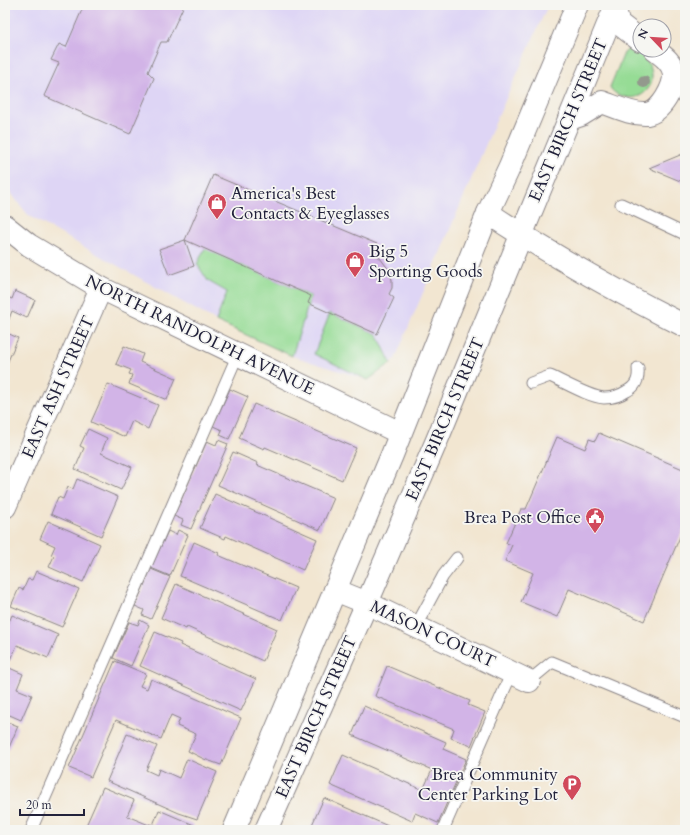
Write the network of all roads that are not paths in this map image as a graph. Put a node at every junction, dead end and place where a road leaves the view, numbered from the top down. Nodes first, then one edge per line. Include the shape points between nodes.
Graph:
1 (577, 5) edge
2 (615, 6) edge
3 (632, 34) edge
4 (664, 58) edge
5 (569, 119) junction
6 (621, 204) dead end
7 (488, 213) junction
8 (5, 226) edge
9 (520, 234) junction
10 (685, 234) edge
11 (101, 288) junction
12 (685, 326) edge
13 (238, 354) junction
14 (638, 368) dead end
15 (531, 383) dead end
16 (400, 433) junction
17 (5, 507) edge
18 (457, 558) dead end
19 (335, 590) junction
20 (367, 603) junction
21 (416, 626) junction
22 (520, 676) junction
23 (685, 716) edge
24 (31, 830) edge
25 (234, 830) edge
26 (266, 830) edge
27 (443, 830) edge

1 - 7 street, EAST BIRCH STREET
2 - 3 street via 618,23
2 - 5 street, EAST BIRCH STREET
4 - 5 street via 670,63 674,73 666,100 658,108 648,114 637,114 602,102
5 - 9 street, EAST BIRCH STREET
6 - 10 lane
7 - 9 street
7 - 16 street, EAST BIRCH STREET
8 - 11 street, NORTH RANDOLPH AVENUE via 29,246
9 - 12 street
9 - 20 street, EAST BIRCH STREET via 437,440
11 - 13 street, NORTH RANDOLPH AVENUE
11 - 17 street, EAST ASH STREET
13 - 16 street, NORTH RANDOLPH AVENUE
13 - 24 lane
14 - 15 lane via 639,377 631,389 620,395 604,398 550,376
16 - 19 street, EAST BIRCH STREET
18 - 21 lane via 443,576
19 - 20 street, MASON COURT
19 - 25 street, EAST BIRCH STREET
20 - 21 street, MASON COURT
20 - 26 street, EAST BIRCH STREET
21 - 22 street, MASON COURT
22 - 23 lane via 552,662
22 - 27 lane

